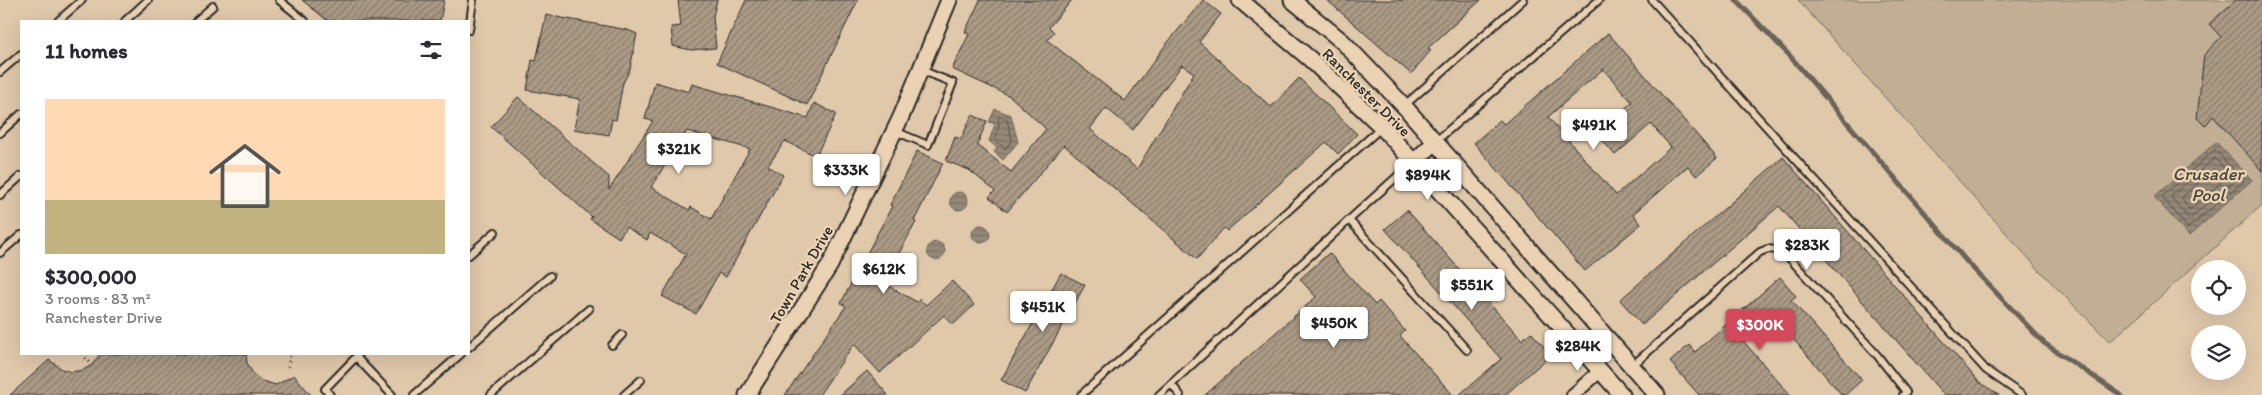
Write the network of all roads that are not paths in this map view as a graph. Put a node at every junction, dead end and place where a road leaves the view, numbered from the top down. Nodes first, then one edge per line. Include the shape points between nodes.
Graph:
1 (82, 0) edge
2 (148, 0) edge
3 (280, 0) edge
4 (474, 0) edge
5 (949, 0) edge
6 (1240, 0) edge
7 (1292, 0) edge
8 (1522, 0) edge
9 (1599, 0) edge
10 (1652, 0) edge
11 (213, 6) dead end
12 (59, 20) edge
13 (126, 20) edge
14 (197, 20) edge
15 (304, 20) edge
16 (470, 24) edge
17 (20, 55) edge
18 (921, 70) junction
19 (0, 72) edge
20 (1404, 106) junction
21 (20, 115) edge
22 (1382, 127) junction
23 (895, 131) junction
24 (0, 133) edge
25 (1434, 143) junction
26 (1412, 163) junction
27 (20, 177) edge
28 (0, 195) edge
29 (1349, 220) junction
30 (495, 232) dead end
31 (20, 236) edge
32 (0, 253) edge
33 (470, 254) edge
34 (550, 276) dead end
35 (1577, 305) junction
36 (590, 309) dead end
37 (1558, 322) junction
38 (622, 335) dead end
39 (612, 345) dead end
40 (470, 346) edge
41 (1467, 350) dead end
42 (357, 355) edge
43 (460, 355) edge
44 (1632, 366) junction
45 (1601, 370) junction
46 (641, 380) dead end
47 (1171, 384) junction
48 (1906, 394) edge
49 (330, 395) edge
50 (392, 395) edge
51 (414, 395) edge
52 (491, 395) edge
53 (624, 395) edge
54 (747, 395) edge
55 (1081, 395) edge
56 (1159, 395) edge
57 (1180, 395) edge
58 (1573, 395) edge
59 (1622, 395) edge
60 (1657, 395) edge
61 (2022, 395) edge

1 - 12 lane
2 - 13 lane
3 - 15 lane
4 - 16 lane
5 - 18 street, Town Park Drive
6 - 22 street, Ranchester Drive via 1310,59
7 - 20 street, Ranchester Drive via 1343,42
8 - 20 lane
9 - 25 lane
10 - 61 lane via 1986,370
11 - 14 lane
17 - 19 lane
18 - 23 street, Town Park Drive
18 - 23 lane via 953,83 928,145
20 - 25 street, Ranchester Drive
21 - 24 lane
22 - 26 street, Ranchester Drive
22 - 55 lane
23 - 54 street, Town Park Drive via 830,265
25 - 26 street
25 - 35 street, Ranchester Drive
26 - 29 lane
26 - 37 street, Ranchester Drive
27 - 28 lane
29 - 41 lane
29 - 47 lane
30 - 33 lane
31 - 32 lane
34 - 40 lane
35 - 37 street
35 - 44 street, Ranchester Drive
36 - 52 lane
37 - 45 street, Ranchester Drive
38 - 39 lane
42 - 49 lane via 325,388
42 - 50 lane
43 - 51 lane
44 - 48 lane via 1760,252 1776,249 1783,251 1877,355
44 - 60 street, Ranchester Drive
45 - 58 street
45 - 59 street, Ranchester Drive
46 - 53 lane
47 - 56 lane
47 - 57 lane

